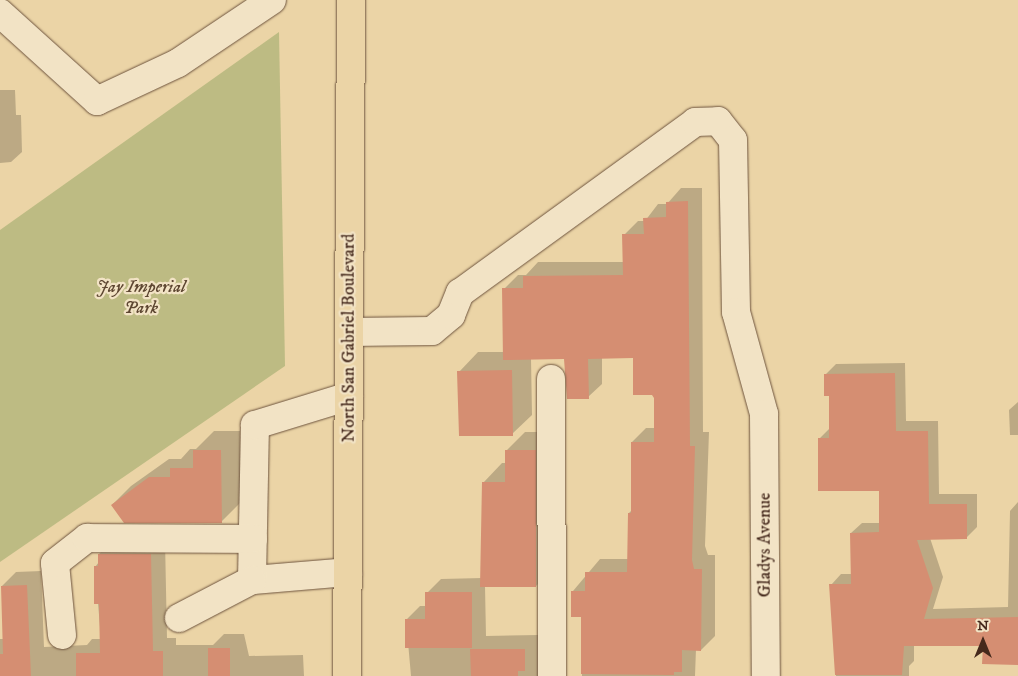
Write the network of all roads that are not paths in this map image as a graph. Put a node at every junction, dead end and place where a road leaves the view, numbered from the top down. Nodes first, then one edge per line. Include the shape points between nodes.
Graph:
1 (272, 0) edge
2 (351, 0) edge
3 (0, 13) edge
4 (349, 332) junction
5 (551, 378) dead end
6 (349, 396) junction
7 (253, 539) junction
8 (348, 572) junction
9 (252, 580) junction
10 (179, 618) dead end
11 (62, 635) dead end
12 (347, 676) edge
13 (552, 676) edge
14 (766, 676) edge

1 - 3 street via 178,63 97,101
2 - 4 main road, North San Gabriel Boulevard
4 - 6 main road, North San Gabriel Boulevard
4 - 14 street, Gladys Avenue via 432,331 451,314 460,293 695,122 718,121 733,140 736,312 764,414
5 - 13 street
6 - 7 street via 255,425
6 - 8 main road, North San Gabriel Boulevard
7 - 9 street
7 - 11 street via 88,538 55,563
8 - 9 street
8 - 12 main road, North San Gabriel Boulevard
9 - 10 street

